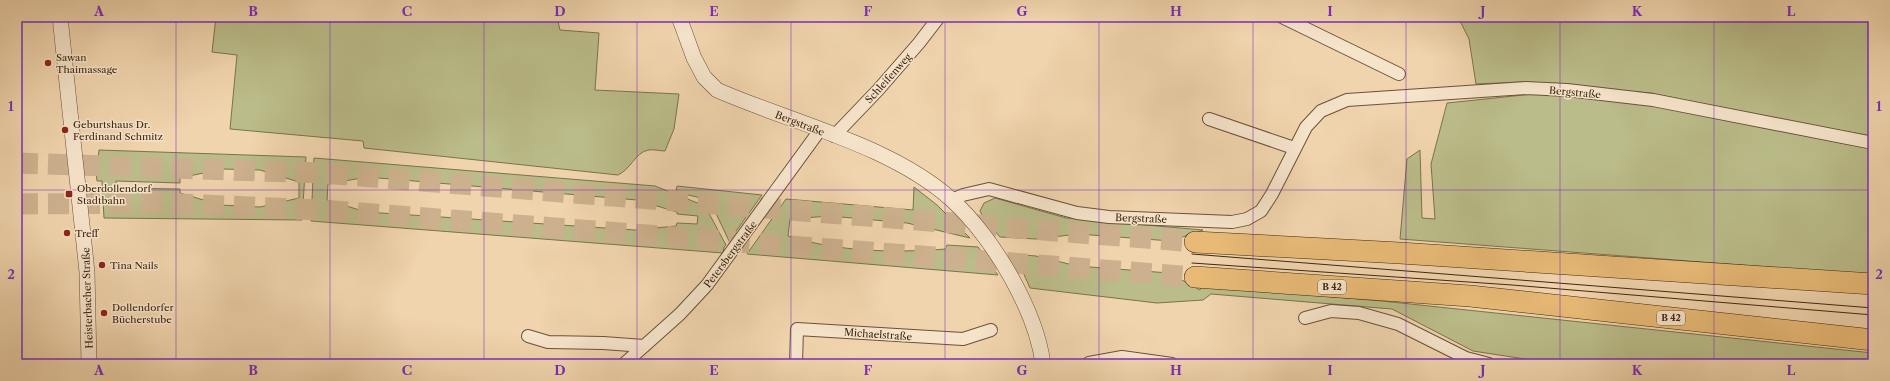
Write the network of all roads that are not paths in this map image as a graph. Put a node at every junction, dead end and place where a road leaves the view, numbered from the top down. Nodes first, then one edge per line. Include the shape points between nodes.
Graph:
1 (60, 17) edge
2 (679, 17) edge
3 (939, 17) edge
4 (1282, 17) edge
5 (1399, 74) dead end
6 (1209, 119) dead end
7 (820, 130) junction
8 (834, 136) junction
9 (1873, 143) edge
10 (1294, 148) junction
11 (952, 200) junction
12 (1195, 242) tunnel mouth
13 (1195, 277) tunnel mouth
14 (1873, 284) edge
15 (1305, 318) dead end
16 (991, 330) dead end
17 (528, 336) dead end
18 (1873, 340) edge
19 (644, 346) junction
20 (1043, 360) edge
21 (1466, 361) edge
22 (1089, 363) dead end
23 (89, 364) edge
24 (624, 364) edge
25 (796, 364) edge
26 (1172, 364) edge
27 (1489, 364) edge

1 - 23 street, Heisterbacher Straße via 87,272
2 - 7 street, Bergstraße via 700,70 717,90
3 - 8 street, Schleifenweg via 878,90
4 - 5 street
6 - 10 street
7 - 8 street, Bergstraße
7 - 19 street, Petersbergstraße via 707,285 680,314
8 - 11 street, Bergstraße via 884,156 916,174
9 - 10 street, Bergstraße via 1653,100 1526,88 1347,100 1321,111 1306,127
10 - 11 street, Bergstraße via 1261,211 1247,219 1232,222 1109,217 1077,212 989,189
11 - 20 street, Bergstraße via 989,242 1006,268 1036,331
12 - 14 highway
13 - 18 highway, B 42 via 1470,296
15 - 21 street via 1330,311 1359,313 1404,327
16 - 25 street, Michaelstraße via 963,339 797,329
17 - 19 street via 548,342
19 - 24 street, Petersbergstraße
21 - 27 street
22 - 26 street via 1122,357

